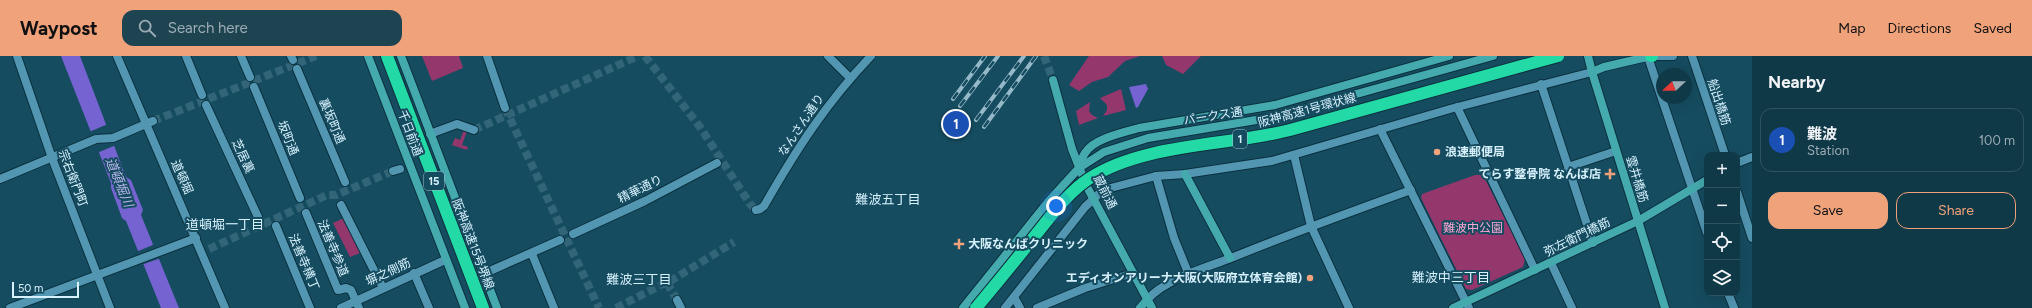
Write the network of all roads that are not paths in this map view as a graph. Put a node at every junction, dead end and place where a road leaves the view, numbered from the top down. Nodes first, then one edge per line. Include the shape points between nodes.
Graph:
1 (17, 56) edge
2 (117, 56) edge
3 (186, 56) edge
4 (241, 56) edge
5 (368, 56) edge
6 (387, 56) edge
7 (401, 56) edge
8 (487, 56) edge
9 (828, 56) edge
10 (871, 56) edge
11 (1449, 56) edge
12 (1493, 56) edge
13 (1558, 56) edge
14 (1588, 56) edge
15 (1650, 56) edge
16 (1673, 56) edge
17 (1692, 56) edge
18 (1436, 58) edge
19 (297, 69) dead end
20 (1440, 70) junction
21 (1592, 72) junction
22 (250, 77) dead end
23 (850, 78) junction
24 (1053, 80) tunnel mouth
25 (1541, 84) junction
26 (254, 87) dead end
27 (202, 95) dead end
28 (206, 105) dead end
29 (1457, 107) junction
30 (505, 108) tunnel mouth
31 (149, 123) junction
32 (1380, 129) junction
33 (474, 130) tunnel mouth
34 (430, 134) junction
35 (1616, 151) junction
36 (1723, 152) edge
37 (1294, 155) junction
38 (1752, 157) edge
39 (52, 158) junction
40 (717, 163) dead end
41 (1740, 163) edge
42 (1568, 166) junction
43 (1079, 168) junction
44 (1185, 174) junction
45 (1156, 176) junction
46 (0, 179) edge
47 (345, 182) dead end
48 (1704, 182) edge
49 (1692, 189) junction
50 (1411, 190) junction
51 (300, 198) dead end
52 (1093, 198) junction
53 (1740, 201) edge
54 (341, 205) dead end
55 (756, 210) dead end
56 (306, 214) dead end
57 (258, 217) dead end
58 (1638, 222) junction
59 (1704, 224) edge
60 (276, 226) dead end
61 (1311, 226) junction
62 (573, 234) dead end
63 (196, 238) junction
64 (1752, 238) edge
65 (560, 240) dead end
66 (1593, 243) junction
67 (532, 254) junction
68 (1230, 258) junction
69 (445, 260) junction
70 (1551, 263) junction
71 (1535, 270) junction
72 (414, 273) junction
73 (1133, 273) junction
74 (484, 274) junction
75 (97, 275) junction
76 (1189, 275) junction
77 (383, 288) junction
78 (1729, 296) edge
79 (1014, 297) junction
80 (1148, 300) junction
81 (358, 304) edge
82 (1468, 305) edge
83 (482, 307) edge
84 (10, 308) edge
85 (110, 308) edge
86 (225, 308) edge
87 (310, 308) edge
88 (340, 308) edge
89 (429, 308) edge
90 (464, 308) edge
91 (497, 308) edge
92 (554, 308) edge
93 (963, 308) edge
94 (976, 308) edge
95 (1005, 308) edge
96 (1020, 308) edge
97 (1037, 308) edge
98 (1140, 308) edge
99 (1152, 308) edge
100 (1349, 308) edge
101 (1453, 308) edge
102 (1572, 308) edge
103 (1665, 308) edge
104 (1734, 308) edge

1 - 39 street, 宗右衛門町
2 - 31 street, 道頓堀
3 - 27 street
4 - 22 street
5 - 69 street, 千日前通
6 - 83 highway, 阪神高速15号堺線 / 15
7 - 34 street, 千日前通
8 - 30 street
9 - 23 street
10 - 23 street, なんさん通り
11 - 18 street, パークス通
12 - 20 street, パークス通
13 - 94 highway, 阪神高速1号環状線 / 1, bridge via 1269,136 1150,155 1108,168 1076,189 1054,212
14 - 21 street, 雲井橋筋
15 - 16 street
15 - 21 street
15 - 49 street
17 - 36 street, 船出橋筋
18 - 20 street
18 - 43 street, パークス通 via 1275,105 1139,128 1107,138 1085,152
19 - 47 street, 裏坂町通
20 - 43 street, パークス通 via 1274,117 1148,138 1104,152
21 - 25 street
21 - 35 street, 雲井橋筋
23 - 55 street, なんさん通り via 798,147 764,206
24 - 43 street, 蔵前通
25 - 29 street
25 - 42 street
26 - 51 street, 坂町通
28 - 57 street, 芝居裏
29 - 32 street
29 - 71 street
31 - 39 street via 113,138 96,139
31 - 63 street, 道頓堀
32 - 37 street
32 - 50 street
33 - 34 street via 457,124
34 - 74 street, 千日前通
35 - 42 street
35 - 58 street, 雲井橋筋
37 - 44 street
37 - 61 street
38 - 41 street
39 - 46 street
39 - 75 street, 宗右衛門町
40 - 62 street, 精華通り via 645,201
42 - 66 street
43 - 52 street, 蔵前通
43 - 93 street, パークス通 via 1045,205
44 - 45 street
44 - 68 street
45 - 52 street via 1103,190
45 - 76 street via 1174,238
48 - 49 street, 弥左衛門橋筋
49 - 58 street, 弥左衛門橋筋
49 - 59 street
50 - 61 street
50 - 82 street
52 - 73 street, 蔵前通
52 - 79 street
53 - 64 street
54 - 77 street
56 - 81 street, 法善寺参道 via 338,290 349,289
58 - 66 street, 弥左衛門橋筋
58 - 103 street, 雲井橋筋
60 - 87 street, 法善寺横丁
61 - 68 street
61 - 100 street
63 - 75 street
63 - 86 street, 道頓堀 via 205,251
65 - 67 street
66 - 70 street, 弥左衛門橋筋
67 - 74 street
67 - 92 street
68 - 76 street
69 - 72 street, 塀之側筋
69 - 90 street, 千日前通
70 - 71 street, 弥左衛門橋筋
70 - 102 street
71 - 82 street, 弥左衛門橋筋
72 - 77 street, 塀之側筋
72 - 89 street
73 - 80 street, 蔵前通
73 - 97 street via 1085,288
74 - 91 street, 千日前通
75 - 84 street
75 - 85 street, 宗右衛門町
76 - 80 street via 1156,290
77 - 81 street, 塀之側筋
78 - 104 street
79 - 95 street
79 - 96 street
80 - 98 street
80 - 99 street, 蔵前通
81 - 88 street, 塀之側筋
82 - 101 street, 弥左衛門橋筋

